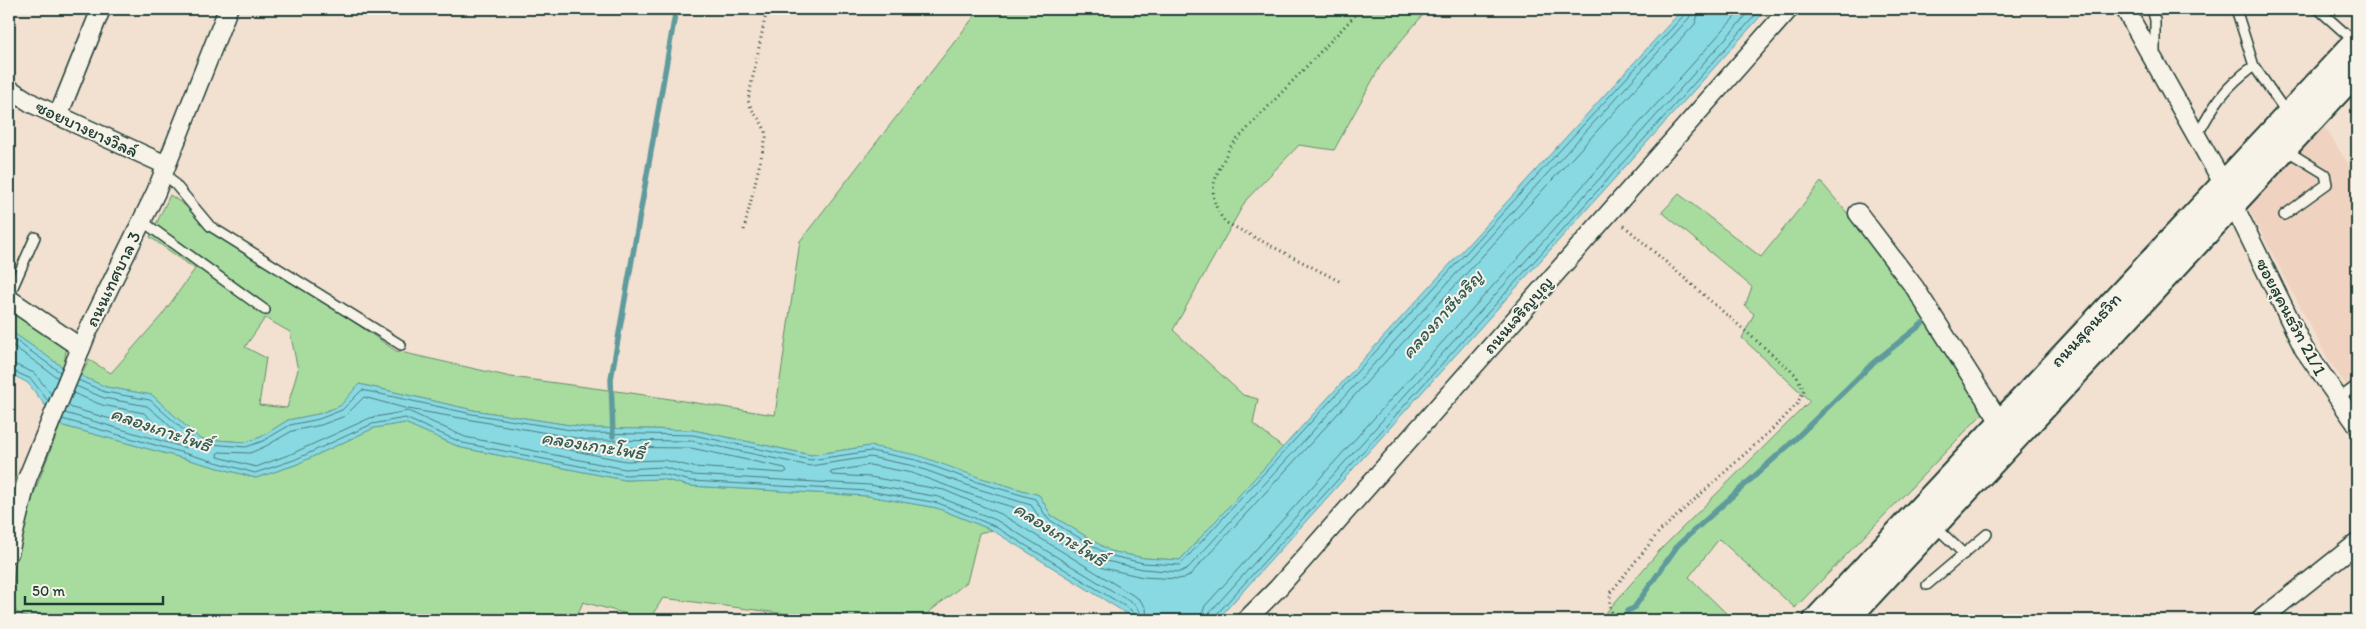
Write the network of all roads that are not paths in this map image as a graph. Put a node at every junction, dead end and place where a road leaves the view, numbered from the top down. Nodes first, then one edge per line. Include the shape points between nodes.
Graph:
1 (101, 9) edge
2 (228, 9) edge
3 (1789, 9) edge
4 (2125, 9) edge
5 (2152, 9) edge
6 (2236, 9) edge
7 (2318, 9) edge
8 (2356, 42) edge
9 (2156, 64) junction
10 (2254, 66) junction
11 (2357, 71) edge
12 (9, 89) edge
13 (58, 116) junction
14 (2295, 122) junction
15 (2196, 136) junction
16 (2284, 149) junction
17 (165, 168) junction
18 (2223, 183) junction
19 (2233, 204) junction
20 (1858, 213) dead end
21 (2284, 215) dead end
22 (142, 221) junction
23 (35, 237) dead end
24 (9, 298) edge
25 (266, 310) dead end
26 (401, 345) dead end
27 (78, 355) junction
28 (2357, 385) edge
29 (2338, 399) junction
30 (2000, 422) junction
31 (2357, 425) edge
32 (1934, 525) junction
33 (1987, 534) dead end
34 (2357, 542) edge
35 (9, 553) edge
36 (1964, 554) junction
37 (1927, 585) dead end
38 (1246, 620) edge
39 (1816, 620) edge
40 (1846, 620) edge
41 (2260, 620) edge

1 - 13 street
2 - 17 street, ถนนเทศบาล 3
3 - 38 street, ถนนเจริญบุญ via 1278,588
4 - 9 street, ซอยสุคนธวิท 21/1
5 - 9 lane
6 - 10 lane
7 - 8 lane
8 - 14 main road, ถนนสุคนธวิท
9 - 15 street, ซอยสุคนธวิท 21/1
10 - 14 lane
10 - 15 lane via 2215,102
11 - 14 main road, ถนนสุคนธวิท
12 - 13 street, ซอยบางยางวิลล์
13 - 17 street, ซอยบางยางวิลล์
14 - 16 main road, ถนนสุคนธวิท
14 - 18 main road, ถนนสุคนธวิท
15 - 18 street, ซอยสุคนธวิท 21/1
16 - 19 main road, ถนนสุคนธวิท
16 - 21 lane via 2325,174 2327,184
17 - 22 street, ถนนเทศบาล 3
17 - 26 lane via 210,226
18 - 19 street, ซอยสุคนธวิท 21/1
18 - 30 main road, ถนนสุคนธวิท
19 - 29 street, ซอยสุคนธวิท 21/1 via 2304,349
19 - 32 main road, ถนนสุคนธวิท
20 - 30 street via 1915,288
22 - 25 lane
22 - 27 street, ถนนเทศบาล 3
23 - 24 lane
24 - 27 street
27 - 35 street, ถนนเทศบาล 3 via 27,479
28 - 29 lane
29 - 31 street, ซอยสุคนธวิท 21/1
30 - 39 main road, ถนนสุคนธวิท
32 - 36 lane
32 - 40 main road, ถนนสุคนธวิท
33 - 36 lane
34 - 41 street
36 - 37 lane

